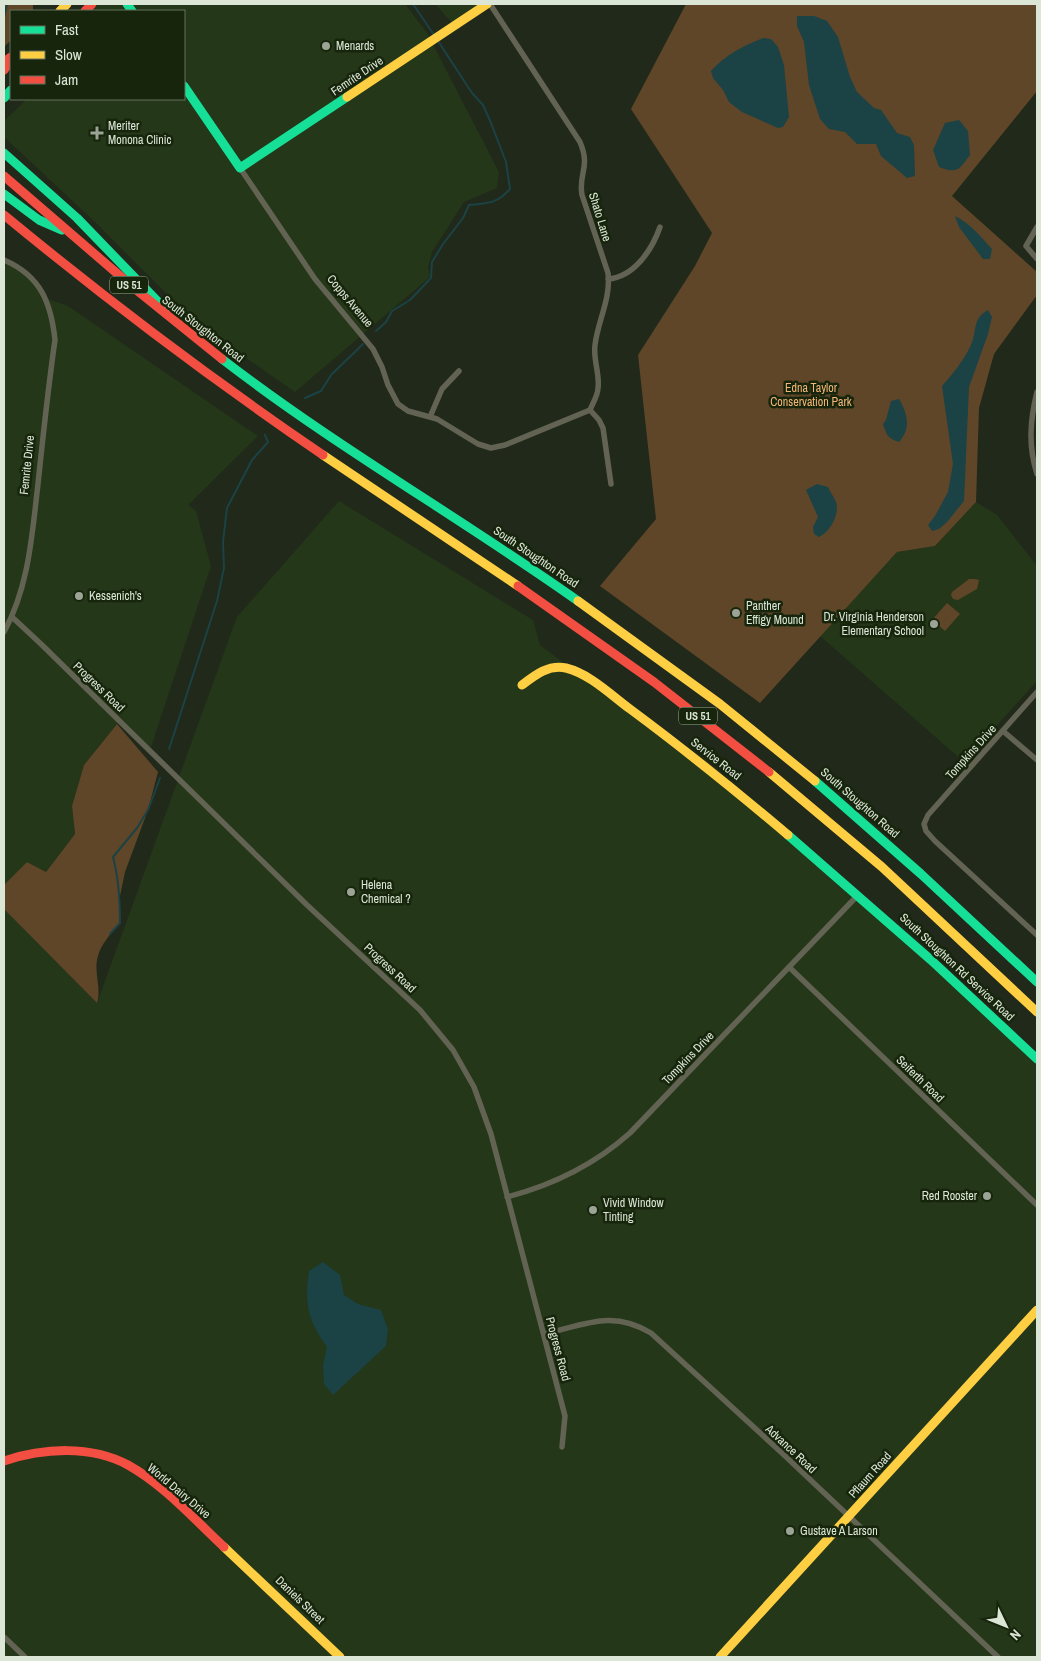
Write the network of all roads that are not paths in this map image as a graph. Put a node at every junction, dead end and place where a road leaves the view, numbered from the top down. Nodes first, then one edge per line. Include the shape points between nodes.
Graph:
1 (488, 4) edge
2 (185, 87) edge
3 (4, 154) edge
4 (240, 168) junction
5 (4, 176) edge
6 (4, 194) edge
7 (4, 215) edge
8 (660, 227) dead end
9 (1037, 227) edge
10 (69, 233) junction
11 (1037, 259) edge
12 (4, 260) edge
13 (608, 279) junction
14 (178, 325) junction
15 (459, 371) dead end
16 (1037, 392) edge
17 (590, 410) junction
18 (430, 417) junction
19 (1037, 474) edge
20 (611, 484) dead end
21 (12, 617) junction
22 (4, 632) edge
23 (522, 684) dead end
24 (1037, 692) edge
25 (1003, 731) junction
26 (1037, 760) edge
27 (858, 895) junction
28 (1037, 935) edge
29 (789, 967) junction
30 (1037, 982) edge
31 (1037, 1012) edge
32 (1037, 1059) edge
33 (507, 1197) junction
34 (1037, 1205) edge
35 (1037, 1310) edge
36 (544, 1334) junction
37 (562, 1446) dead end
38 (4, 1461) edge
39 (848, 1517) junction
40 (241, 1562) joint
41 (4, 1637) edge
42 (25, 1657) edge
43 (340, 1657) edge
44 (720, 1657) edge
45 (998, 1657) edge

1 - 4 main road, Femrite Drive
1 - 13 street, Shato Lane via 583,149 586,165 581,182 582,195
2 - 4 main road, Copps Avenue
3 - 14 main road via 100,240
4 - 18 street, Copps Avenue via 315,279 374,349 398,404 408,411
5 - 10 main road, South Stoughton Road / US 51
6 - 10 main road via 39,220
7 - 31 main road, US 51 via 70,271 189,361 526,590 693,712 860,848
8 - 13 street via 654,244 630,272
9 - 11 street via 1026,246
10 - 14 main road, South Stoughton Road / US 51
12 - 21 street, Femrite Drive via 28,275 45,298 55,340 33,528 25,578
13 - 17 street, Shato Lane via 595,345 598,389
14 - 30 main road, South Stoughton Road / US 51 via 277,400 535,571 720,704 886,841
15 - 18 street via 442,388
16 - 19 street via 1031,424
17 - 18 street, Copps Avenue via 504,445 486,447
17 - 20 street via 604,428
21 - 22 street, Femrite Drive
21 - 33 street, Progress Road via 427,1018 453,1050 476,1093 491,1134
23 - 27 main road, Service Road via 547,668 562,667 579,672 708,768
24 - 25 street, Tompkins Drive
25 - 26 street
25 - 28 street, Tompkins Drive via 928,815 924,826
27 - 29 street, Tompkins Drive
27 - 32 main road, South Stoughton Rd Service Road
29 - 33 street, Tompkins Drive via 613,1148 574,1173 532,1191
29 - 34 street, Seiferth Road
33 - 36 street, Progress Road
35 - 39 main road, Pflaum Road
36 - 37 street, Progress Road via 565,1416
36 - 39 street, Advance Road via 607,1319 644,1328
38 - 40 main road, World Dairy Drive via 36,1452 63,1451 105,1456 125,1464 152,1481
39 - 44 main road, Pflaum Road
39 - 45 street, Advance Road
40 - 43 main road, Daniels Street
41 - 42 street

